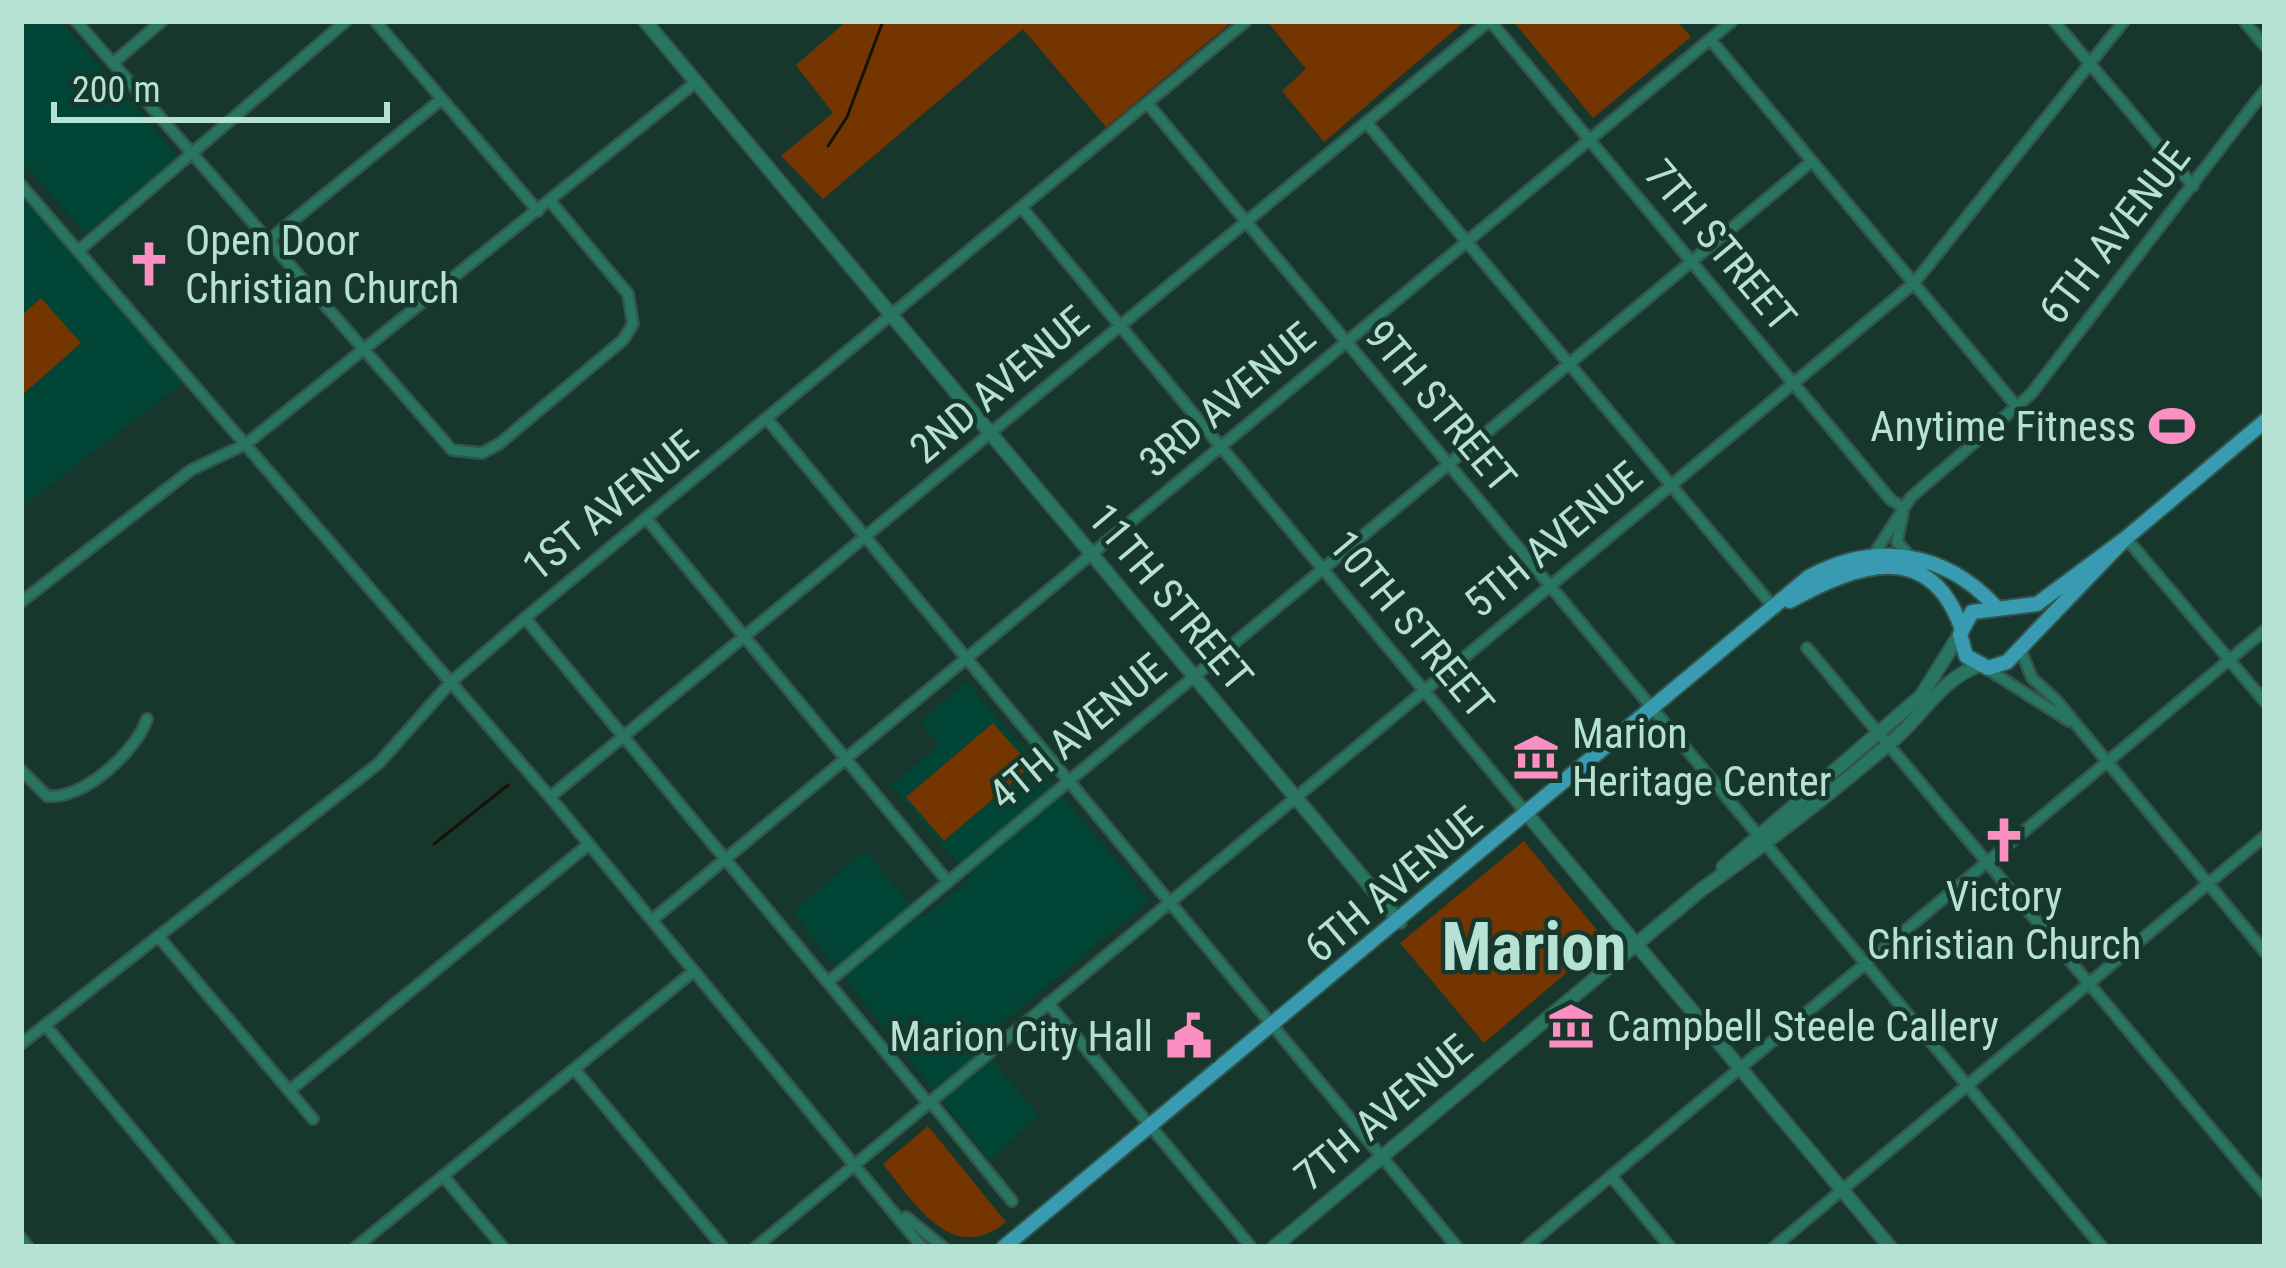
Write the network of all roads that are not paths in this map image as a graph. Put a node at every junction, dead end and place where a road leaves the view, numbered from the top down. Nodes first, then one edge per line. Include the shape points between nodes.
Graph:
1 (76, 21) edge
2 (162, 21) edge
3 (346, 21) edge
4 (375, 21) edge
5 (645, 21) edge
6 (1246, 21) edge
7 (1490, 21) edge
8 (1732, 21) edge
9 (2054, 21) edge
10 (2124, 21) edge
11 (2244, 21) edge
12 (1710, 39) junction
13 (2265, 46) edge
14 (113, 63) junction
15 (2091, 64) junction
16 (696, 82) junction
17 (2265, 90) edge
18 (442, 99) junction
19 (1148, 104) junction
20 (1367, 123) junction
21 (1590, 140) junction
22 (192, 151) junction
23 (1812, 161) junction
24 (21, 185) edge
25 (2193, 186) junction
26 (550, 201) junction
27 (1022, 208) junction
28 (538, 211) junction
29 (1245, 224) junction
30 (269, 240) junction
31 (1468, 242) junction
32 (78, 251) junction
33 (1692, 262) junction
34 (1914, 283) junction
35 (891, 316) junction
36 (1120, 326) junction
37 (1345, 344) junction
38 (364, 351) junction
39 (1570, 362) junction
40 (1793, 384) junction
41 (2017, 407) junction
42 (768, 420) junction
43 (2265, 421) edge
44 (990, 434) junction
45 (246, 444) junction
46 (1221, 447) junction
47 (1448, 464) junction
48 (1671, 485) junction
49 (1904, 508) junction
50 (646, 518) junction
51 (865, 537) junction
52 (2126, 538) junction
53 (1092, 554) junction
54 (1874, 554) junction
55 (1909, 555) junction
56 (1323, 568) junction
57 (1549, 585) junction
58 (2060, 594) junction
59 (21, 602) edge
60 (1994, 605) junction
61 (1775, 609) junction
62 (524, 617) junction
63 (1960, 630) junction
64 (2265, 630) edge
65 (746, 636) junction
66 (2020, 644) junction
67 (1807, 648) dead end
68 (2230, 659) junction
69 (969, 660) junction
70 (1982, 666) junction
71 (1194, 676) junction
72 (451, 682) junction
73 (1423, 689) junction
74 (2265, 702) edge
75 (1653, 710) junction
76 (147, 719) dead end
77 (2073, 724) junction
78 (624, 736) junction
79 (1883, 740) junction
80 (847, 760) junction
81 (2108, 762) junction
82 (21, 770) edge
83 (1070, 782) junction
84 (550, 797) junction
85 (1295, 797) junction
86 (1527, 814) junction
87 (2265, 836) edge
88 (1762, 840) junction
89 (589, 844) junction
90 (727, 860) junction
91 (1986, 863) junction
92 (948, 882) junction
93 (2208, 883) junction
94 (1169, 901) junction
95 (652, 920) junction
96 (1400, 922) junction
97 (158, 936) junction
98 (1635, 944) junction
99 (2265, 952) edge
100 (1865, 963) junction
101 (694, 971) junction
102 (828, 982) junction
103 (2088, 984) junction
104 (1048, 1003) junction
105 (46, 1025) junction
106 (1273, 1026) junction
107 (21, 1044) edge
108 (1741, 1068) junction
109 (575, 1070) junction
110 (1967, 1085) junction
111 (289, 1091) junction
112 (929, 1102) junction
113 (313, 1119) dead end
114 (1152, 1127) junction
115 (1382, 1156) junction
116 (1108, 1163) junction
117 (856, 1164) junction
118 (1611, 1176) junction
119 (444, 1178) junction
120 (1842, 1190) junction
121 (2265, 1193) edge
122 (1012, 1201) dead end
123 (897, 1210) junction
124 (21, 1238) edge
125 (28, 1247) edge
126 (230, 1247) edge
127 (356, 1247) edge
128 (503, 1247) edge
129 (723, 1247) edge
130 (756, 1247) edge
131 (922, 1247) edge
132 (943, 1247) edge
133 (1004, 1247) edge
134 (1019, 1247) edge
135 (1251, 1247) edge
136 (1274, 1247) edge
137 (1456, 1247) edge
138 (1526, 1247) edge
139 (1670, 1247) edge
140 (1774, 1247) edge
141 (1890, 1247) edge
142 (2102, 1247) edge

1 - 14 street
2 - 14 street
3 - 22 street
4 - 18 street
5 - 16 street, 11TH STREET
6 - 19 street, 1ST AVENUE
7 - 20 street, 2ND AVENUE
7 - 21 street, 7TH STREET
8 - 12 street, 3RD AVENUE
9 - 15 street
10 - 15 street, 5TH AVENUE
11 - 13 street
12 - 21 street, 3RD AVENUE
12 - 23 street
14 - 22 street
15 - 25 street
15 - 34 street, 5TH AVENUE
16 - 26 street
16 - 35 street, 11TH STREET
17 - 25 street, 6TH AVENUE
18 - 28 street
18 - 30 street
19 - 27 street, 1ST AVENUE
19 - 29 street, 9TH STREET
20 - 29 street, 2ND AVENUE
20 - 31 street
21 - 31 street, 3RD AVENUE
21 - 33 street, 7TH STREET
22 - 30 street
22 - 32 street
23 - 33 street, 4TH AVENUE
23 - 34 street
24 - 32 street
25 - 41 street, 6TH AVENUE
26 - 28 street
26 - 38 street via 628,294 633,324 499,445 482,453 452,450
27 - 35 street, 1ST AVENUE
27 - 36 street, 10TH STREET
28 - 38 street
29 - 36 street, 2ND AVENUE
29 - 37 street, 9TH STREET
30 - 38 street
31 - 37 street, 3RD AVENUE
31 - 39 street
32 - 45 street
33 - 39 street, 4TH AVENUE
33 - 40 street, 7TH STREET
34 - 40 street, 5TH AVENUE
34 - 41 street
35 - 42 street, 1ST AVENUE
35 - 44 street, 11TH STREET
36 - 44 street, 2ND AVENUE
36 - 46 street, 10TH STREET
37 - 46 street, 3RD AVENUE
37 - 47 street, 9TH STREET
38 - 45 street
39 - 47 street, 4TH AVENUE
39 - 48 street
40 - 48 street, 5TH AVENUE
40 - 49 street, 7TH STREET
41 - 49 street, 6TH AVENUE
42 - 50 street, 1ST AVENUE
42 - 51 street
43 - 52 main road
44 - 51 street, 2ND AVENUE
44 - 53 street, 11TH STREET
45 - 59 street via 191,470
45 - 72 street
46 - 53 street, 3RD AVENUE
46 - 56 street, 10TH STREET
47 - 56 street, 4TH AVENUE
47 - 57 street, 9TH STREET
48 - 57 street, 5TH AVENUE
48 - 61 street
49 - 54 street, 6TH AVENUE
49 - 55 street via 1898,542
50 - 62 street, 1ST AVENUE
50 - 65 street
51 - 65 street, 2ND AVENUE
51 - 69 street
52 - 58 main road
52 - 68 street
53 - 69 street, 3RD AVENUE
53 - 71 street, 11TH STREET
54 - 55 main road
54 - 61 main road, 6TH AVENUE via 1809,577
55 - 60 main road via 1946,568
56 - 71 street, 4TH AVENUE
56 - 73 street, 10TH STREET
57 - 73 street, 5TH AVENUE
57 - 75 street, 9TH STREET
58 - 60 main road
58 - 66 main road
60 - 63 main road via 1972,612
60 - 66 main road via 2016,621
61 - 63 main road, 6TH AVENUE via 1828,580 1890,566 1933,581
61 - 75 main road, 6TH AVENUE
62 - 72 street, 1ST AVENUE
62 - 78 street
63 - 70 main road via 1966,656
63 - 79 street, 7TH AVENUE via 1930,686
64 - 68 street
65 - 78 street, 2ND AVENUE
65 - 80 street
66 - 70 main road via 2007,662
66 - 77 street via 2032,678
67 - 79 street
68 - 74 street
68 - 81 street
69 - 80 street, 3RD AVENUE
69 - 83 street
70 - 77 street
70 - 79 street, 7TH AVENUE via 1949,680
71 - 83 street, 4TH AVENUE
71 - 85 street, 11TH STREET
72 - 84 street
72 - 97 street, 1ST AVENUE via 379,763
73 - 85 street, 5TH AVENUE
73 - 86 street, 10TH STREET
75 - 86 main road, 6TH AVENUE
75 - 88 street, 9TH STREET
76 - 82 street via 140,741 61,798 47,796
77 - 81 street
78 - 84 street, 2ND AVENUE
78 - 90 street
79 - 88 street, 7TH AVENUE
79 - 91 street
80 - 90 street, 3RD AVENUE
80 - 92 street
81 - 91 street
81 - 93 street
83 - 92 street, 4TH AVENUE
83 - 94 street
84 - 89 street
85 - 94 street, 5TH AVENUE
85 - 96 street, 11TH STREET
86 - 96 main road, 6TH AVENUE
86 - 98 street, 10TH STREET
87 - 93 street
88 - 98 street, 7TH AVENUE
88 - 100 street, 9TH STREET
89 - 95 street
89 - 111 street
90 - 95 street, 3RD AVENUE
90 - 102 street
91 - 100 street
91 - 103 street
92 - 102 street, 4TH AVENUE
93 - 99 street
93 - 103 street
94 - 104 street, 5TH AVENUE
94 - 106 street
95 - 101 street
96 - 106 main road, 6TH AVENUE
97 - 105 street, 1ST AVENUE
97 - 111 street
98 - 108 street, 10TH STREET
98 - 115 street, 7TH AVENUE
100 - 108 street
100 - 110 street, 9TH STREET
101 - 109 street
101 - 117 street
102 - 112 street
103 - 110 street
103 - 121 street
104 - 112 street, 5TH AVENUE
104 - 114 street
105 - 107 street, 1ST AVENUE
105 - 126 street
106 - 114 main road, 6TH AVENUE
106 - 115 street
108 - 118 street
108 - 120 street, 10TH STREET
109 - 119 street
109 - 129 street
110 - 120 street
110 - 142 street, 9TH STREET
111 - 113 street
112 - 117 street, 5TH AVENUE
112 - 122 street
114 - 116 main road, 6TH AVENUE
114 - 135 street
115 - 136 street, 7TH AVENUE
115 - 137 street
116 - 133 main road, 6TH AVENUE
116 - 134 main road, 6TH AVENUE
117 - 123 street
117 - 130 street, 5TH AVENUE
118 - 138 street
118 - 139 street
119 - 127 street
119 - 128 street
120 - 140 street
120 - 141 street, 10TH STREET
123 - 131 street
123 - 132 street
124 - 125 street

